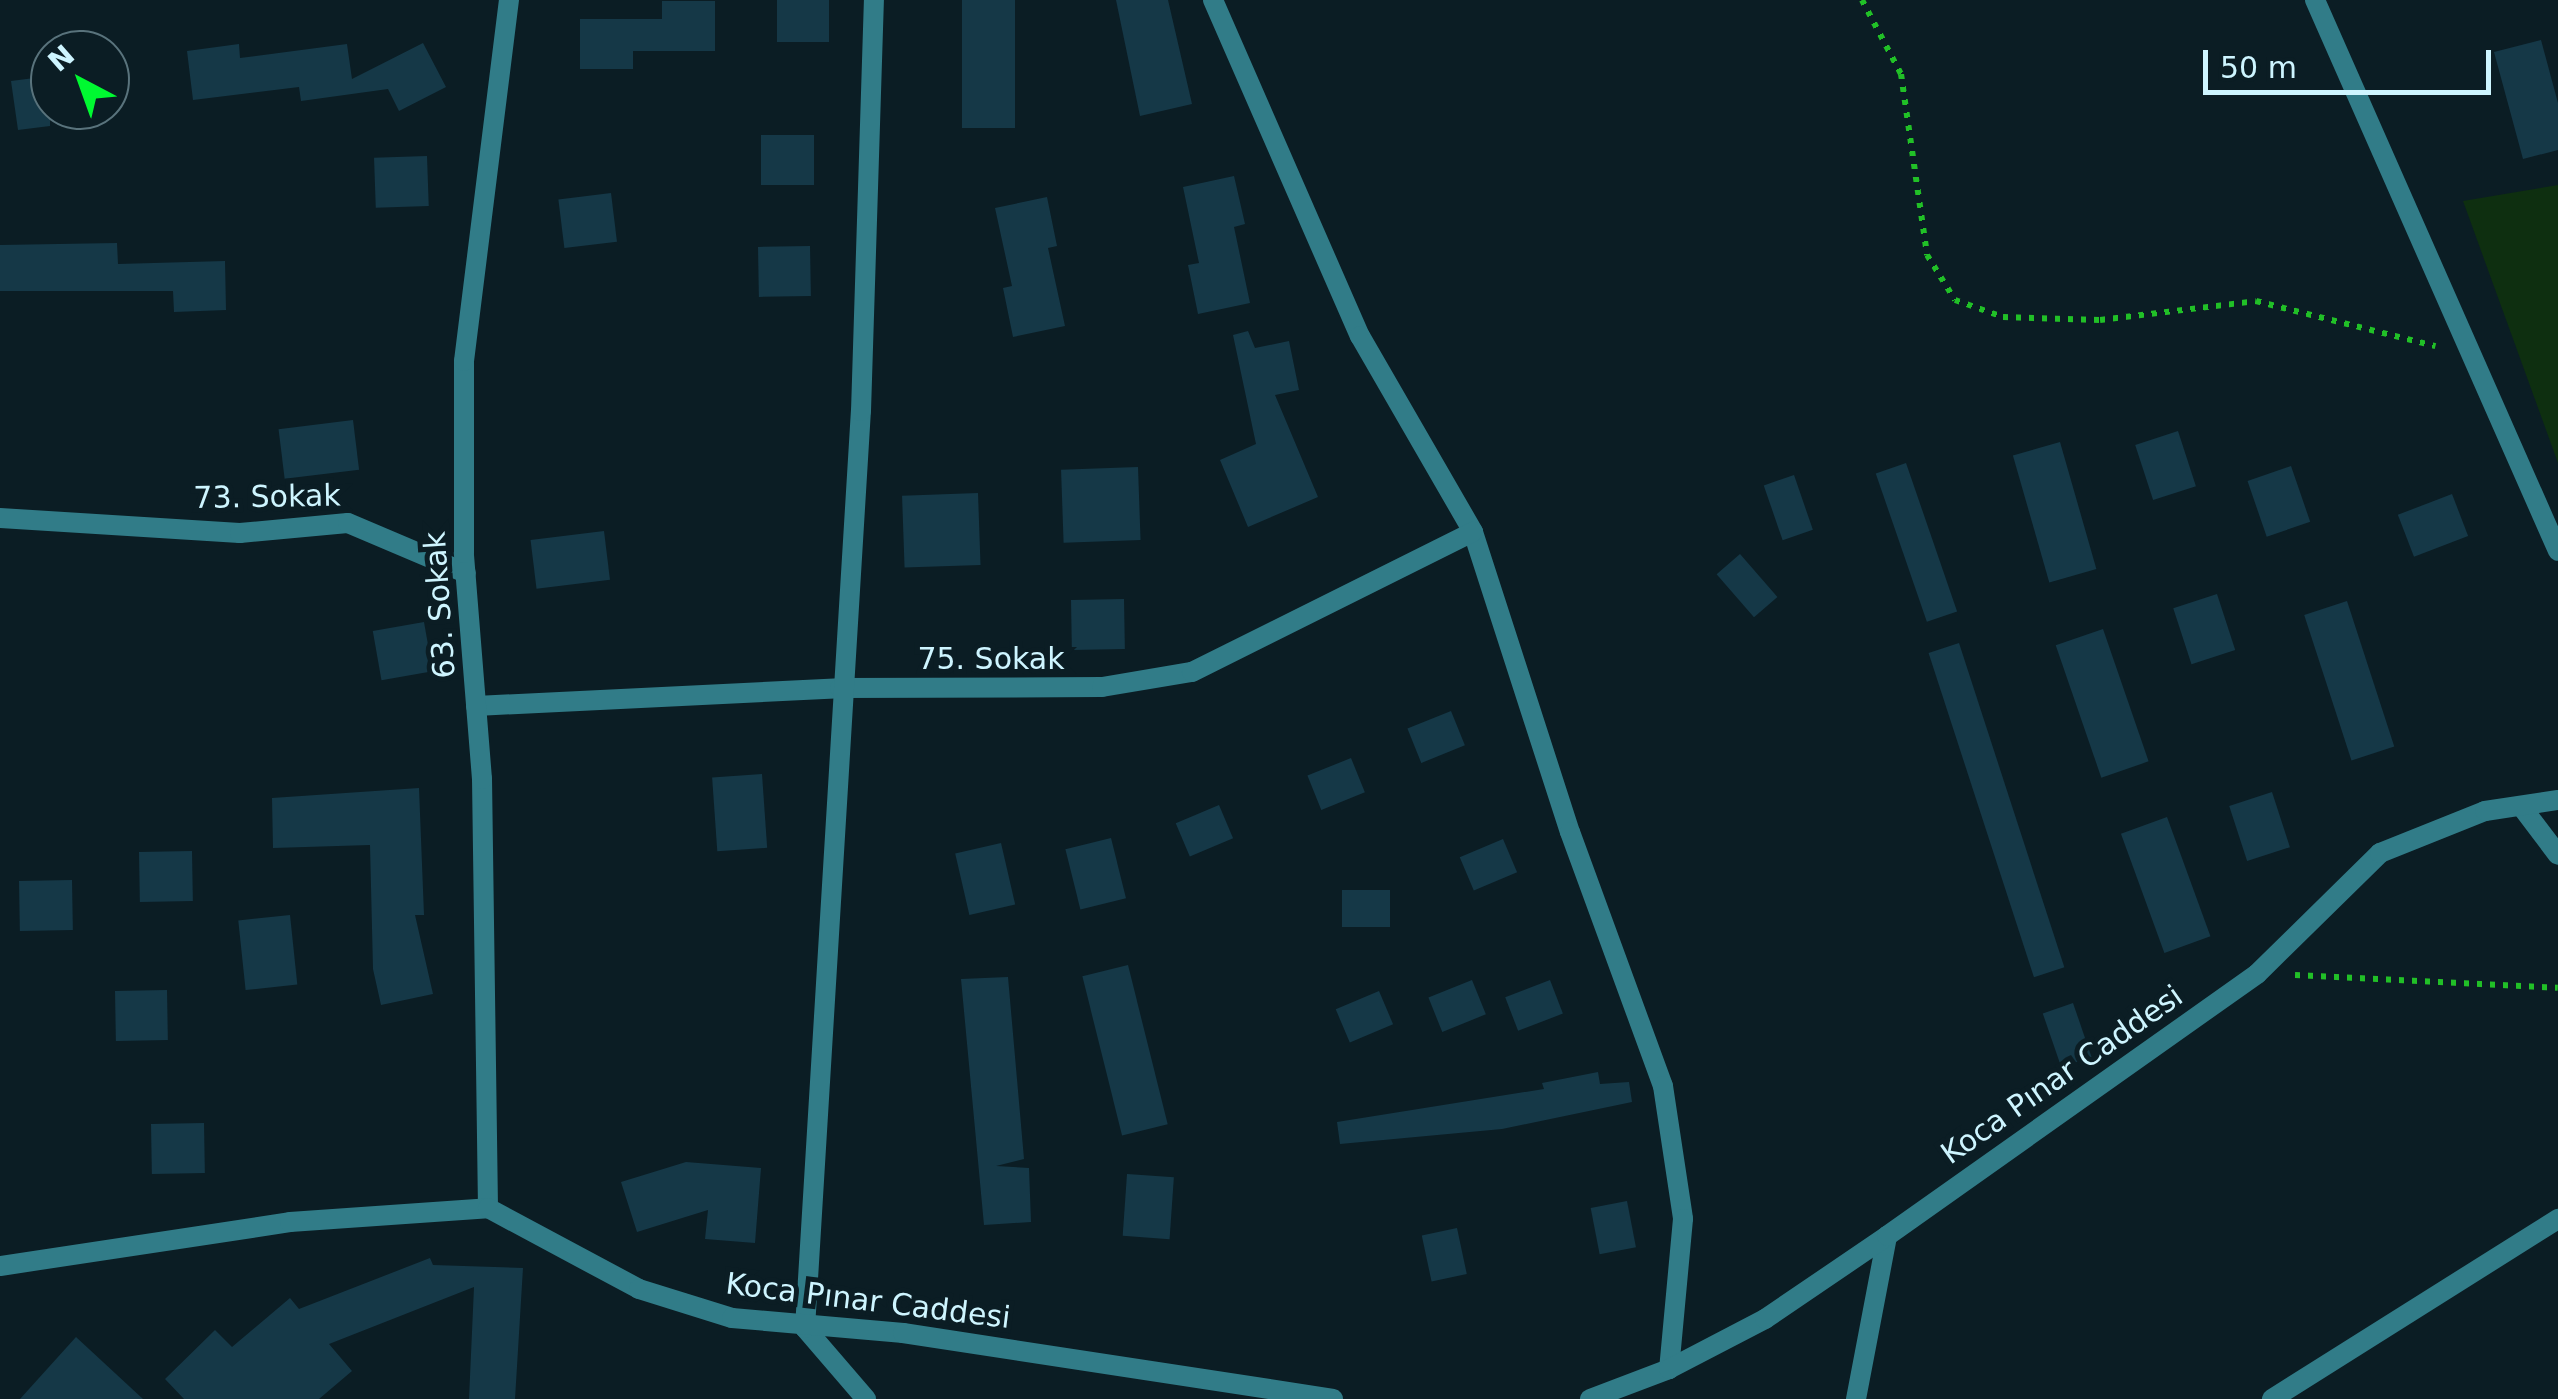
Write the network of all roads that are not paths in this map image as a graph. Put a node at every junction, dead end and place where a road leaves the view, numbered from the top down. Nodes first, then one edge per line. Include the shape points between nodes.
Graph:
1 (510, 0) edge
2 (874, 0) edge
3 (1213, 0) edge
4 (2315, 0) edge
5 (0, 518) edge
6 (1473, 532) junction
7 (2558, 551) edge
8 (466, 573) junction
9 (840, 688) junction
10 (476, 706) junction
11 (2558, 800) edge
12 (2522, 806) junction
13 (2558, 855) edge
14 (488, 1208) junction
15 (2558, 1218) edge
16 (1888, 1236) junction
17 (0, 1266) edge
18 (806, 1328) junction
19 (1669, 1369) junction
20 (866, 1399) edge
21 (1333, 1399) edge
22 (1590, 1399) edge
23 (1856, 1399) edge
24 (2272, 1399) edge

1 - 8 street, 63. Sokak via 464,360
2 - 9 street via 861,411
3 - 6 street via 1352,320
4 - 7 street
5 - 8 street, 73. Sokak via 240,533 348,523
6 - 9 street, 75. Sokak via 1192,672 1102,687
6 - 19 street via 1570,832 1663,1086 1683,1219
8 - 10 street, 63. Sokak
9 - 10 street, 75. Sokak
9 - 18 street
10 - 14 street, 63. Sokak
11 - 12 street, Koca Pınar Caddesi
12 - 13 street
12 - 16 street, Koca Pınar Caddesi via 2485,811 2380,853 2257,974
14 - 17 street via 290,1222
14 - 18 street, Koca Pınar Caddesi via 639,1289 732,1318
15 - 24 street
16 - 19 street, Koca Pınar Caddesi via 1766,1319
16 - 23 street
18 - 20 street
18 - 21 street, Koca Pınar Caddesi via 903,1333
19 - 22 street, Koca Pınar Caddesi

